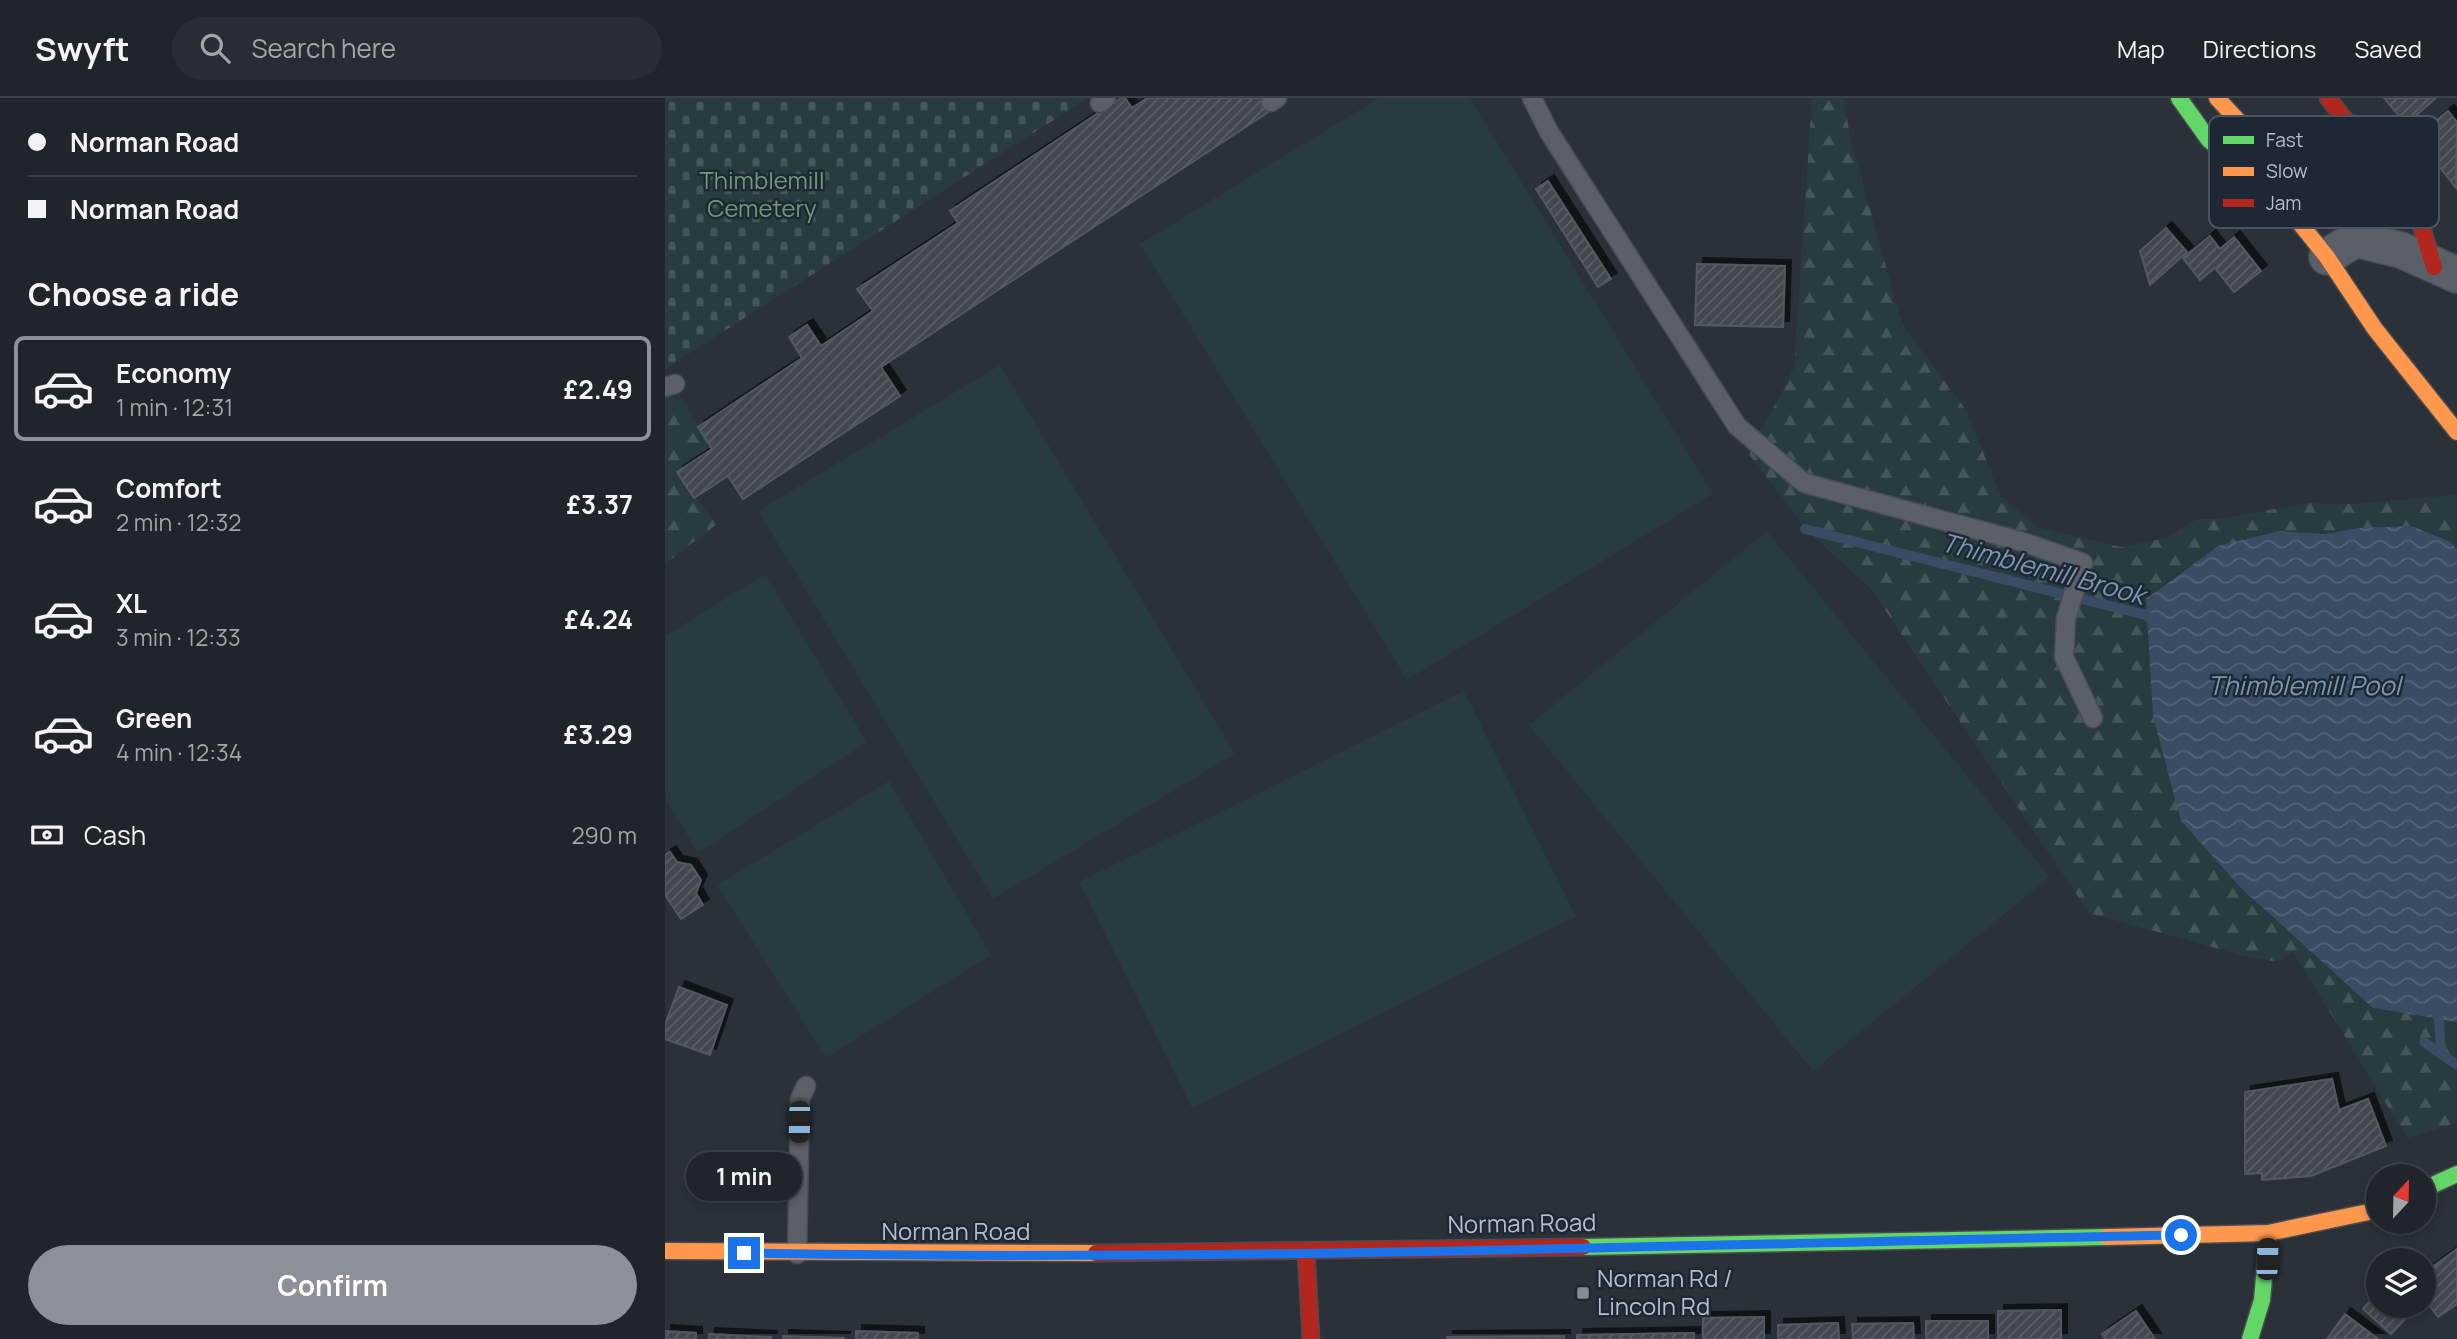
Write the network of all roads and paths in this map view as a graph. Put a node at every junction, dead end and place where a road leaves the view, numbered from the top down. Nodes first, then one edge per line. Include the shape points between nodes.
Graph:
1 (1532, 98) edge
2 (2179, 98) edge
3 (2217, 98) edge
4 (2328, 98) edge
5 (2234, 116) edge
6 (2342, 116) edge
7 (2209, 143) edge
8 (2304, 228) edge
9 (2425, 228) edge
10 (2327, 257) junction
11 (2445, 271) edge
12 (2457, 432) edge
13 (2093, 718) dead end
14 (806, 1086) dead end
15 (2457, 1174) edge
16 (2436, 1184) edge
17 (2366, 1213) edge
18 (2268, 1233) junction
19 (665, 1251) edge
20 (1306, 1251) junction
21 (797, 1254) junction
22 (1311, 1339) edge
23 (2250, 1339) edge

1 - 13 lane via 1549,132 1737,426 1804,483 2023,542 2083,564 2066,618 2064,657
2 - 7 street
3 - 5 street
4 - 6 street
8 - 10 street
9 - 11 street
10 - 11 street via 2355,239 2401,250
10 - 12 street via 2375,329
14 - 21 lane via 800,1099
15 - 16 street
17 - 18 street, Norman Road
18 - 20 street, Norman Road
18 - 23 street via 2266,1286 2261,1315
19 - 21 street, Norman Road
20 - 21 street, Norman Road
20 - 22 street

